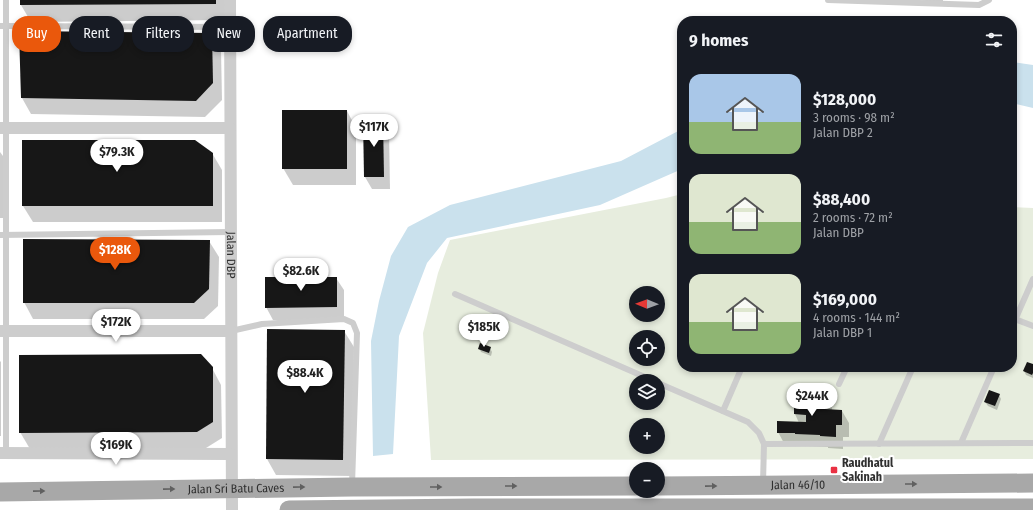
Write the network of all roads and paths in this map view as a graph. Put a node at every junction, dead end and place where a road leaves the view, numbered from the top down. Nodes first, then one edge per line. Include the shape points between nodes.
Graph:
1 (6, 0) edge
2 (230, 0) edge
3 (828, 0) edge
4 (989, 0) edge
5 (230, 16) edge
6 (3, 26) edge
7 (202, 27) edge
8 (230, 52) edge
9 (3, 128) edge
10 (230, 128) junction
11 (230, 232) junction
12 (3, 235) edge
13 (1033, 278) edge
14 (455, 294) dead end
15 (1017, 312) edge
16 (1017, 319) edge
17 (1033, 326) edge
18 (3, 331) edge
19 (231, 331) junction
20 (740, 372) edge
21 (845, 372) edge
22 (911, 372) edge
23 (992, 372) edge
24 (638, 374) edge
25 (839, 384) dead end
26 (665, 386) edge
27 (723, 411) junction
28 (1033, 443) edge
29 (764, 444) junction
30 (879, 444) junction
31 (961, 444) junction
32 (3, 453) edge
33 (231, 454) junction
34 (1033, 483) edge
35 (763, 485) junction
36 (629, 486) edge
37 (665, 486) edge
38 (352, 487) junction
39 (232, 488) junction
40 (0, 492) edge
41 (473, 508) joint
42 (1033, 508) edge
43 (671, 509) edge
44 (918, 509) edge
45 (232, 510) edge
46 (289, 510) edge

1 - 6 lane
2 - 5 street, Jalan DBP
3 - 4 lane via 979,5
6 - 7 lane
6 - 9 lane
8 - 10 street, Jalan DBP
9 - 10 street
9 - 12 lane
10 - 11 street, Jalan DBP
11 - 12 lane
11 - 19 street, Jalan DBP
12 - 18 lane
13 - 15 lane
14 - 24 lane
16 - 17 lane
18 - 19 street
18 - 32 lane
19 - 33 street, Jalan DBP
19 - 38 lane via 262,324 344,319 353,323 357,333
20 - 27 lane
21 - 25 lane
22 - 30 lane
23 - 31 lane
26 - 27 lane
27 - 29 lane via 748,422 759,433
28 - 31 lane
29 - 30 lane
29 - 35 lane
30 - 31 lane
32 - 33 street
33 - 39 street, Jalan DBP
35 -> 34 main road, Jalan 46/10
37 -> 35 main road, Jalan 46/10
38 -> 36 main road, Jalan Sri Batu Caves
39 -> 38 main road, Jalan Sri Batu Caves
40 -> 39 main road, Jalan Sri Batu Caves
39 - 45 street, Jalan DBP
41 - 43 main road, Jalan 46/10
41 - 46 main road, Jalan Sri Batu Caves
42 - 44 main road, Jalan 46/10
43 - 44 main road, Jalan 46/10

